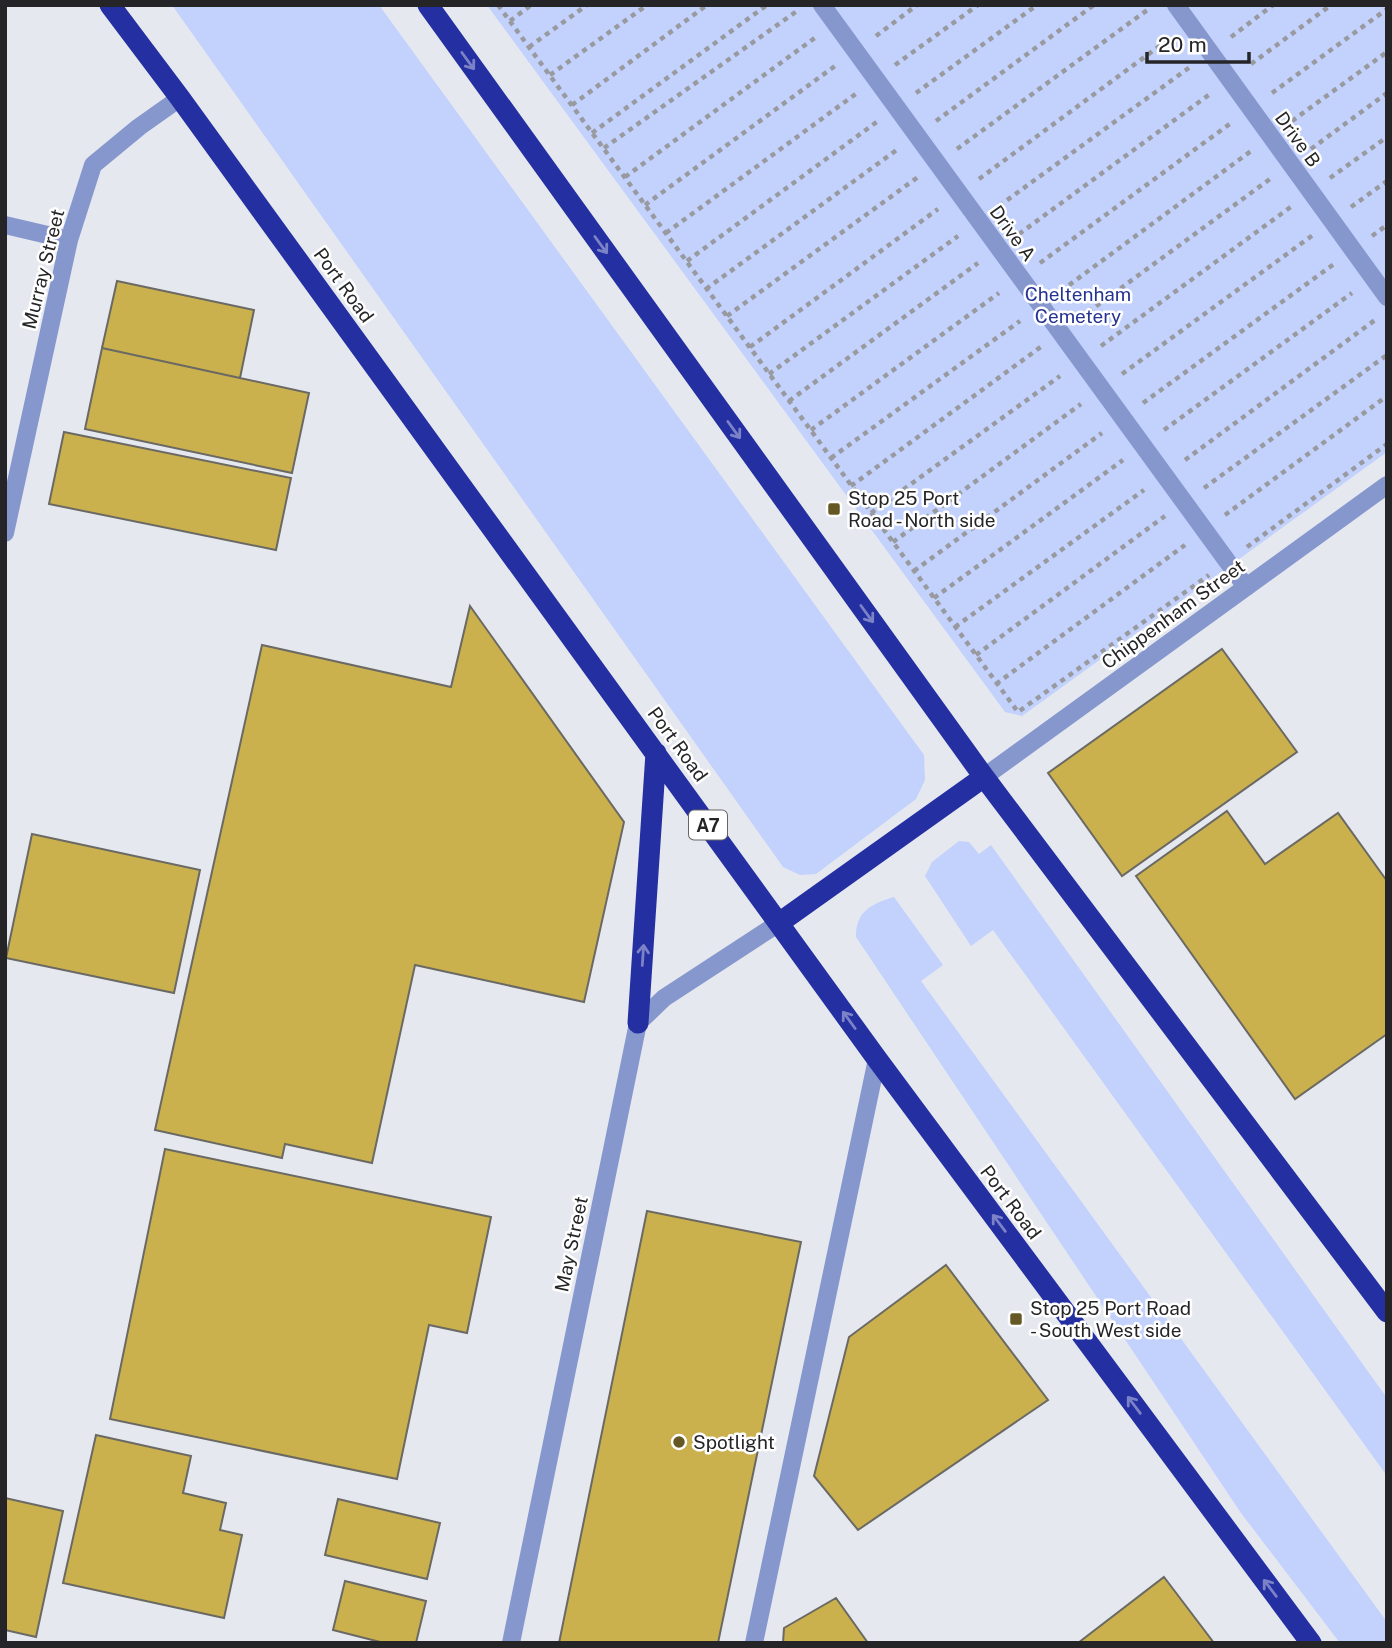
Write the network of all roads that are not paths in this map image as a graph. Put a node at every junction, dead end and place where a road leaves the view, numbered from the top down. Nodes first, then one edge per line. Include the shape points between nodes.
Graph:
1 (110, 5) edge
2 (428, 5) edge
3 (822, 5) edge
4 (1176, 5) edge
5 (180, 98) junction
6 (5, 225) edge
7 (69, 240) junction
8 (1387, 297) edge
9 (1387, 485) edge
10 (5, 533) edge
11 (1245, 587) junction
12 (656, 753) junction
13 (985, 777) junction
14 (779, 923) junction
15 (638, 1023) junction
16 (877, 1059) junction
17 (1387, 1312) edge
18 (511, 1643) edge
19 (754, 1643) edge
20 (1311, 1643) edge

1 - 5 highway, Port Road / A7
2 -> 13 highway
3 - 11 street, Drive A
4 - 8 street, Drive B
5 - 7 street, Murray Street via 93,165
5 - 12 highway, Port Road / A7
6 - 7 street
7 - 10 street, Murray Street
9 - 11 street, Chippenham Street
11 - 13 street, Chippenham Street
12 - 14 highway, Port Road / A7
15 -> 12 highway
13 - 14 highway
13 - 17 highway
14 - 15 street via 664,998
16 -> 14 highway, Port Road / A7
15 - 18 street, May Street
16 - 19 street
20 -> 16 highway, Port Road / A7

